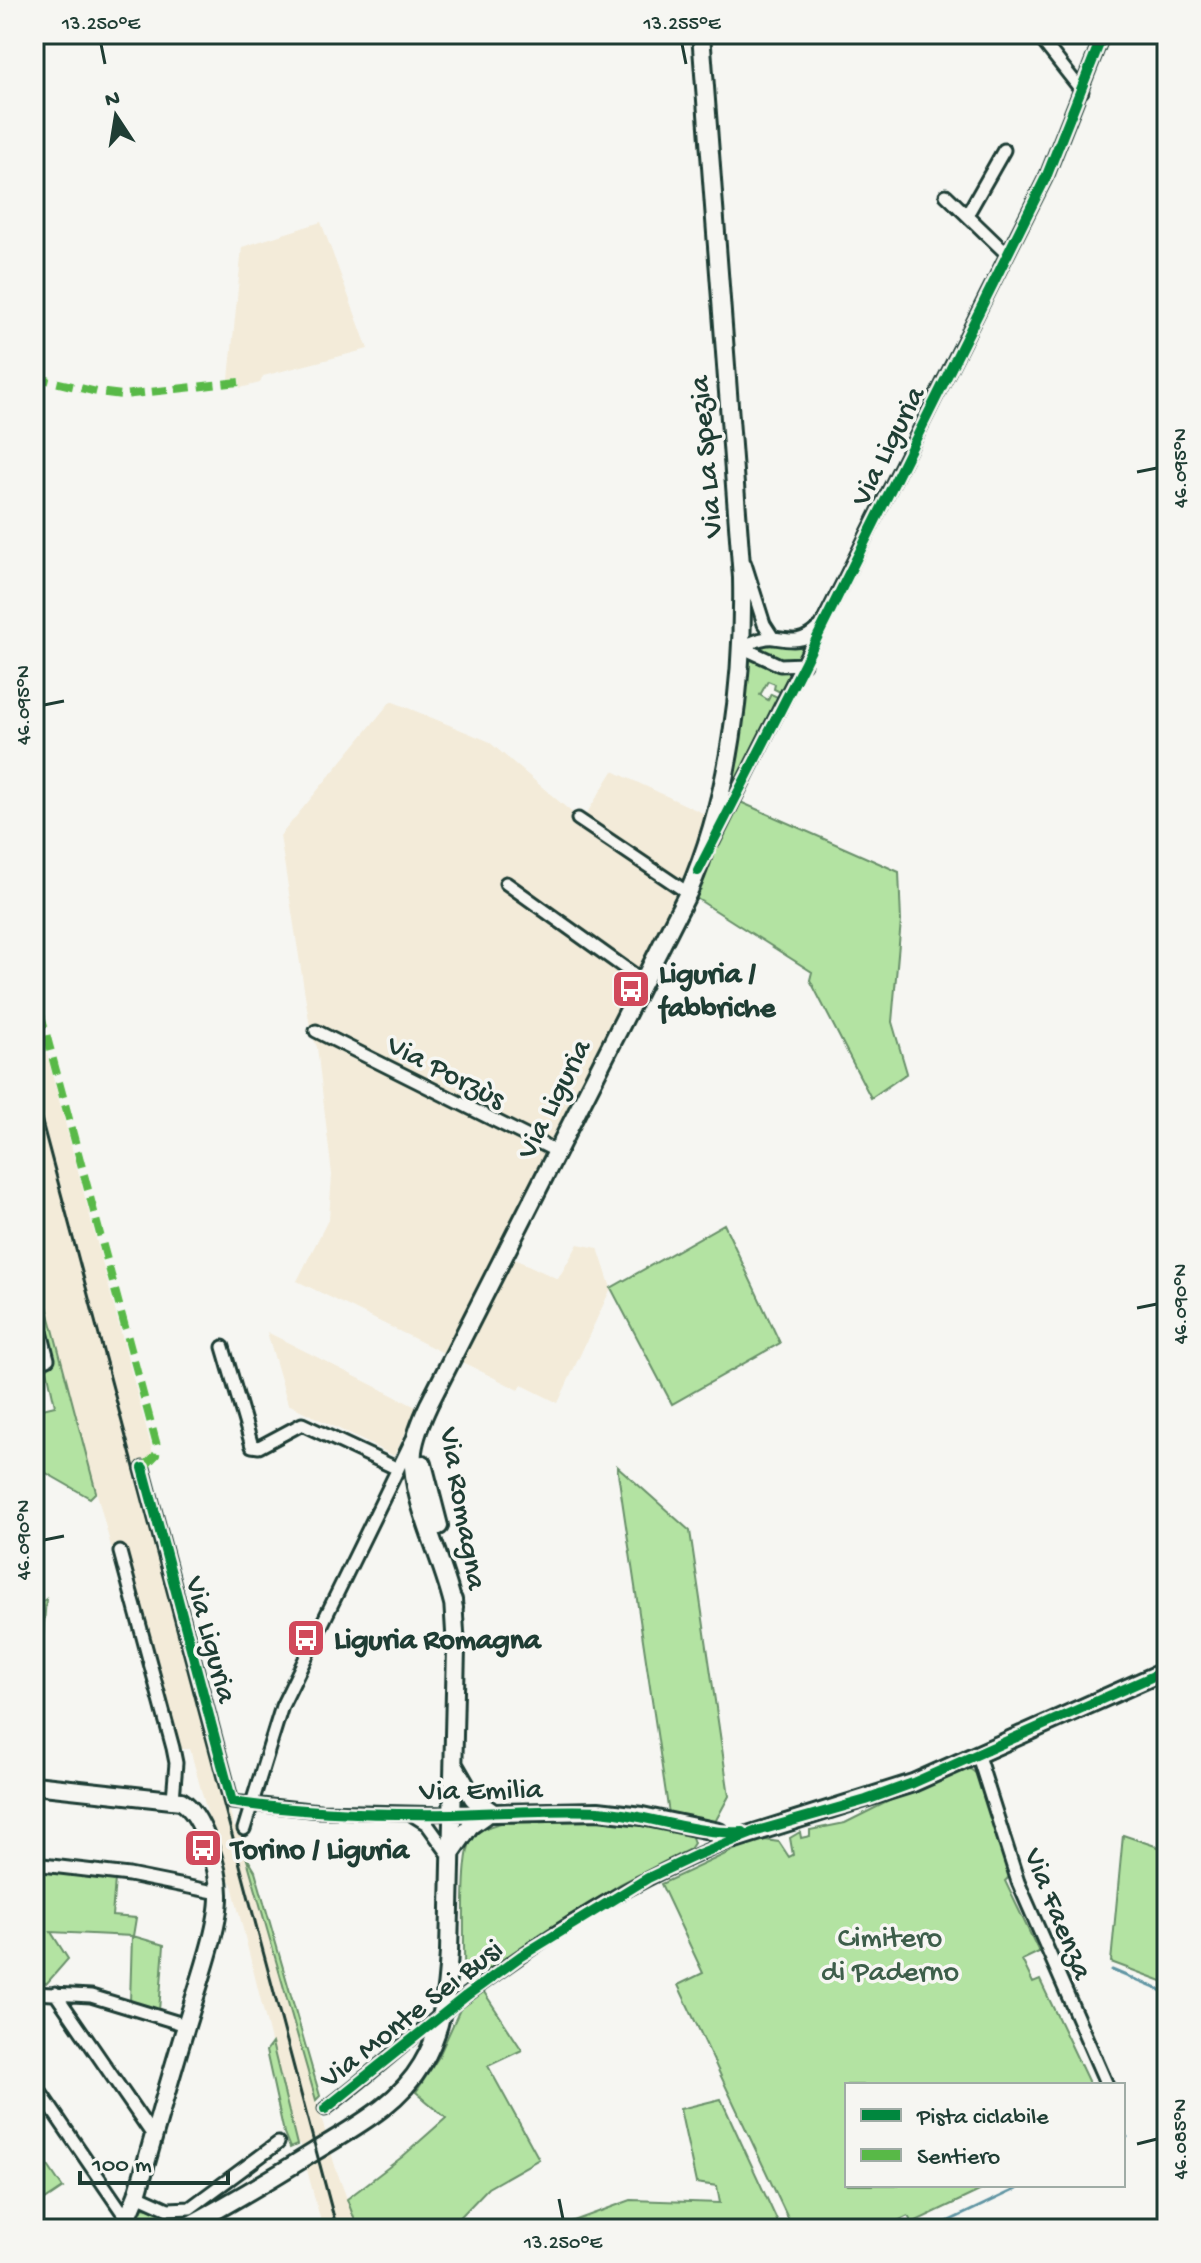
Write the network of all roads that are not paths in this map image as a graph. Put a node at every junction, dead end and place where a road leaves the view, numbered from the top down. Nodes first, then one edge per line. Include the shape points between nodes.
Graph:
1 (701, 34) edge
2 (1037, 34) edge
3 (1103, 34) edge
4 (1082, 91) junction
5 (1004, 150) dead end
6 (946, 195) dead end
7 (967, 215) junction
8 (1007, 254) junction
9 (740, 549) junction
10 (824, 622) junction
11 (773, 638) junction
12 (741, 647) junction
13 (804, 664) junction
14 (578, 819) dead end
15 (698, 871) junction
16 (506, 883) dead end
17 (688, 893) junction
18 (643, 981) junction
19 (316, 1031) dead end
20 (556, 1151) junction
21 (34, 1304) edge
22 (223, 1347) dead end
23 (48, 1359) dead end
24 (423, 1418) joint
25 (416, 1464) junction
26 (143, 1468) dead end
27 (398, 1469) junction
28 (386, 1492) junction
29 (120, 1552) dead end
30 (1167, 1670) edge
31 (978, 1756) junction
32 (452, 1757) junction
33 (34, 1785) edge
34 (173, 1799) junction
35 (251, 1805) junction
36 (492, 1812) junction
37 (410, 1814) junction
38 (451, 1814) junction
39 (244, 1829) dead end
40 (710, 1831) junction
41 (757, 1831) junction
42 (735, 1839) junction
43 (450, 1856) junction
44 (34, 1864) edge
45 (219, 1893) junction
46 (34, 1993) edge
47 (55, 1993) junction
48 (442, 2016) junction
49 (186, 2025) junction
50 (34, 2083) edge
51 (1106, 2083) edge
52 (325, 2109) dead end
53 (154, 2137) junction
54 (278, 2143) dead end
55 (137, 2195) junction
56 (128, 2226) edge
57 (182, 2229) edge

1 - 9 main road, Via La Spezia
2 - 4 street
3 - 4 street, Via Liguria
4 - 8 street, Via Liguria
5 - 7 street
6 - 7 street
7 - 8 street
8 - 10 street, Via Liguria
9 - 11 street
9 - 12 main road, Via La Spezia
10 - 11 street via 799,641
10 - 13 street, Via Liguria
11 - 12 street
12 - 13 street via 780,665
12 - 15 main road, Via La Spezia via 733,730
13 - 15 street, Via Liguria
14 - 17 street
15 - 17 main road, Via Liguria
16 - 18 street
17 - 18 main road, Via Liguria
18 - 20 main road, Via Liguria
19 - 20 street, Via Porzùs
20 - 24 main road, Via Liguria
21 - 23 street
22 - 27 street via 252,1446 302,1424
24 - 25 main road, Via Romagna
25 - 27 street, Via Liguria
25 - 28 street
25 - 32 main road, Via Romagna via 451,1573 456,1648
26 - 35 street, Via Liguria via 232,1802
27 - 28 street, Via Liguria
28 - 35 street, Via Liguria via 282,1706
29 - 34 street via 173,1748
30 - 31 main road, Via Emilia
31 - 41 main road, Via Emilia via 889,1792
31 - 51 street, Via Faenza via 1018,1882
32 - 36 main road, Via Emilia via 468,1792
32 - 38 main road, Via Romagna
33 - 34 main road
34 - 45 main road via 188,1805 200,1822
35 - 37 street, Via Emilia
35 - 39 street, Via Liguria
36 - 38 main road, Via Emilia
36 - 40 main road, Via Emilia via 612,1812
36 - 43 main road, Via Emilia via 470,1826
37 - 38 street, Via Emilia
37 - 43 street, Via Emilia via 427,1824
38 - 43 main road, Via Romagna
40 - 41 main road, Via Emilia
40 - 42 main road, Via Emilia
41 - 42 main road, Via Emilia
42 - 48 street, Via Monte Sei Busi via 603,1903
43 - 48 main road, Via Romagna
44 - 45 street
45 - 49 main road
46 - 47 street
47 - 49 street via 91,1996
47 - 53 street
48 - 52 street, Via Monte Sei Busi
48 - 57 main road, Via Romagna via 421,2066 390,2102
49 - 53 main road
50 - 56 street
53 - 55 main road
54 - 55 street via 190,2208 168,2209
55 - 56 main road

